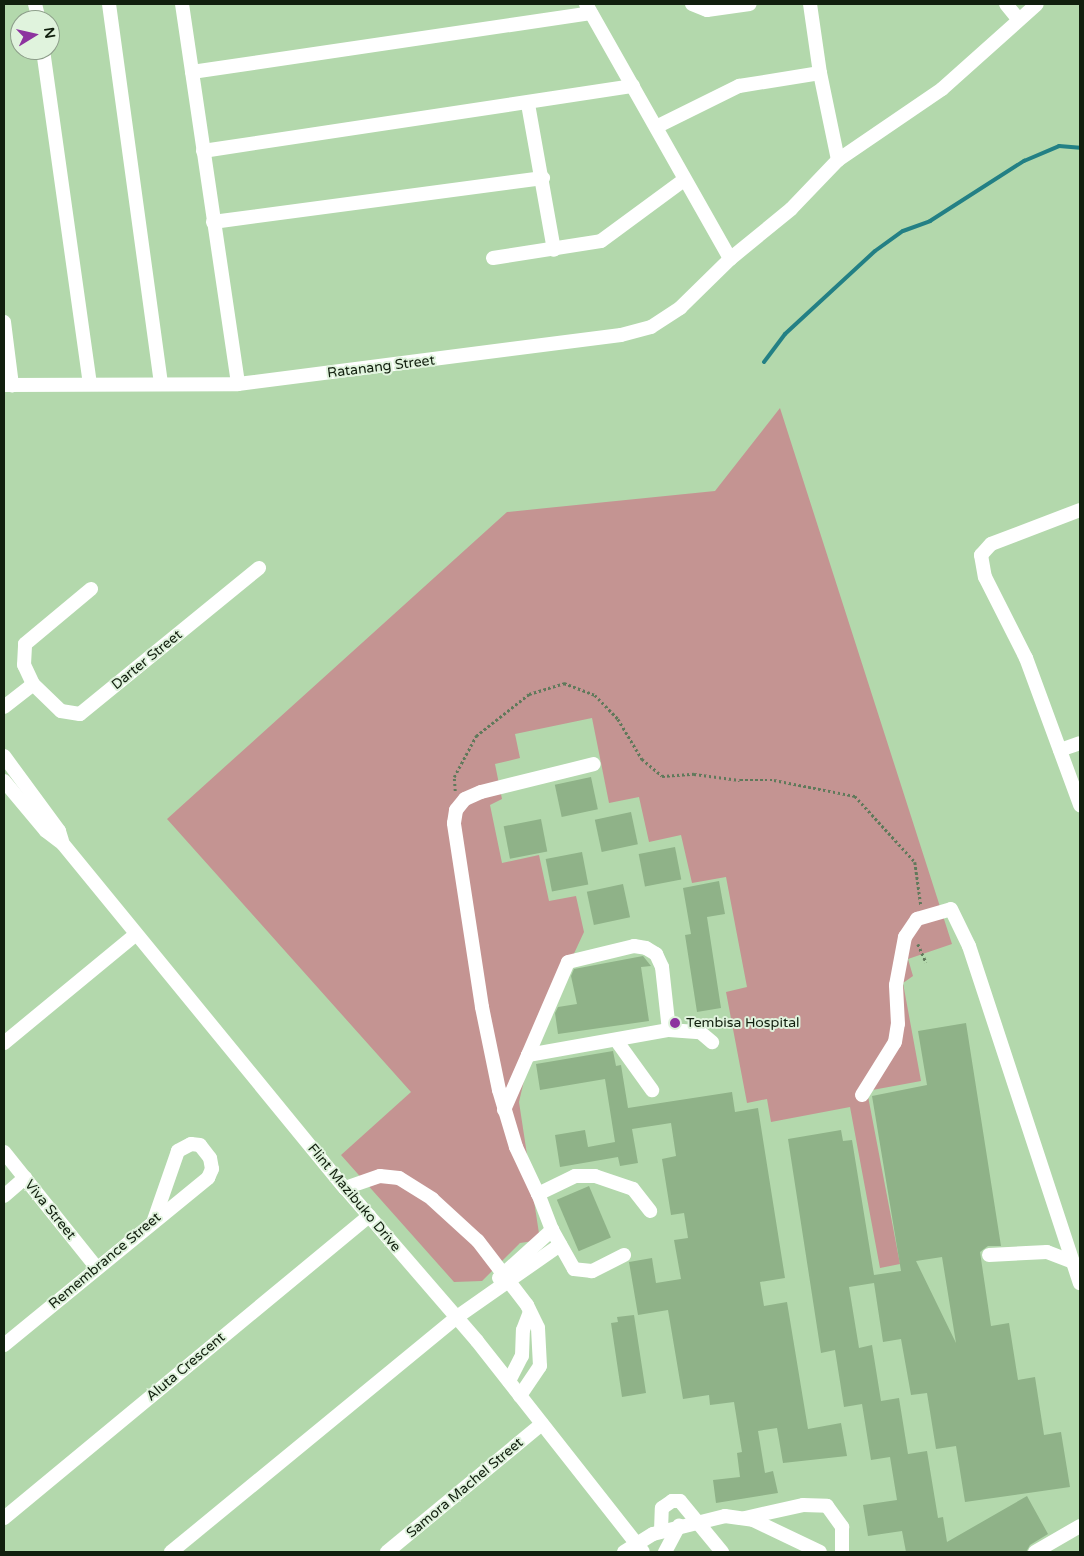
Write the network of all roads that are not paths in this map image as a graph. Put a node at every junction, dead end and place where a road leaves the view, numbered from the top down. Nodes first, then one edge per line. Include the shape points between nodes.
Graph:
1 (109, 4) edge
2 (182, 4) edge
3 (692, 4) edge
4 (750, 4) edge
5 (810, 4) edge
6 (1006, 4) edge
7 (1037, 4) edge
8 (588, 8) edge
9 (1018, 20) junction
10 (44, 60) edge
11 (192, 72) junction
12 (820, 73) junction
13 (633, 86) junction
14 (528, 104) junction
15 (656, 128) junction
16 (203, 151) junction
17 (838, 160) junction
18 (543, 178) junction
19 (685, 179) junction
20 (213, 222) junction
21 (554, 250) junction
22 (492, 258) dead end
23 (730, 259) junction
24 (4, 322) edge
25 (161, 383) junction
26 (90, 384) junction
27 (238, 384) junction
28 (8, 385) edge
29 (1080, 510) edge
30 (259, 568) dead end
31 (90, 589) dead end
32 (33, 684) junction
33 (4, 707) edge
34 (1080, 743) edge
35 (1060, 750) junction
36 (4, 756) edge
37 (594, 764) dead end
38 (4, 781) edge
39 (1080, 805) edge
40 (63, 844) junction
41 (135, 935) junction
42 (668, 1030) junction
43 (616, 1040) junction
44 (712, 1042) dead end
45 (4, 1043) edge
46 (528, 1055) junction
47 (652, 1090) dead end
48 (862, 1095) dead end
49 (504, 1110) junction
50 (4, 1152) edge
51 (25, 1178) junction
52 (345, 1188) junction
53 (538, 1194) junction
54 (4, 1196) edge
55 (650, 1211) dead end
56 (369, 1216) junction
57 (154, 1220) junction
58 (552, 1230) junction
59 (560, 1245) junction
60 (624, 1255) dead end
61 (989, 1256) dead end
62 (1073, 1262) junction
63 (97, 1268) junction
64 (506, 1277) junction
65 (1080, 1283) edge
66 (530, 1312) junction
67 (457, 1317) junction
68 (4, 1345) edge
69 (509, 1381) junction
70 (520, 1396) junction
71 (542, 1424) junction
72 (4, 1518) edge
73 (745, 1518) junction
74 (696, 1521) junction
75 (679, 1526) junction
76 (1080, 1526) edge
77 (661, 1531) junction
78 (639, 1548) edge
79 (719, 1551) edge
80 (170, 1552) edge
81 (387, 1552) edge
82 (624, 1552) edge
83 (665, 1552) edge
84 (820, 1552) edge
85 (842, 1552) edge
86 (1035, 1552) edge

1 - 25 street
2 - 11 street
3 - 4 street via 707,10
5 - 12 street
6 - 9 street
7 - 9 street, Ratanang Street
8 - 11 street
8 - 13 street
9 - 17 street, Ratanang Street via 986,53 942,89
10 - 26 street
11 - 16 street
12 - 15 street via 729,89
12 - 17 street
13 - 14 street
13 - 15 street
14 - 16 street
14 - 18 street
15 - 19 street
16 - 20 street
17 - 23 street, Ratanang Street via 792,209
18 - 20 street
18 - 21 street
19 - 21 street via 601,241
19 - 23 street
20 - 27 street
21 - 22 street
23 - 27 street, Ratanang Street via 680,308 651,327 636,332 342,373
24 - 28 street
25 - 26 street, Ratanang Street
25 - 27 street, Ratanang Street
26 - 28 street, Ratanang Street
29 - 35 street via 991,544 981,555 994,599 1026,658
30 - 32 street, Darter Street via 80,714 61,711
31 - 32 street, Darter Street via 25,644 24,665
32 - 33 street
34 - 35 street
35 - 39 street
36 - 40 street, Flint Mazibuko Drive via 58,831
37 - 49 street via 481,792 464,799 456,810 456,850 482,1007
38 - 40 street, Flint Mazibuko Drive via 46,831
40 - 41 street, Flint Mazibuko Drive
41 - 45 street
41 - 52 street, Flint Mazibuko Drive
42 - 43 street
42 - 44 street via 700,1032
42 - 46 street via 662,967 656,954 634,946 568,962
43 - 46 street
43 - 47 street
46 - 49 street
48 - 62 street via 895,1042 898,1024 896,985 909,928 922,917 947,908 953,911 960,923
49 - 53 street via 516,1147
50 - 51 street, Viva Street
51 - 54 street
51 - 63 street, Viva Street
52 - 56 street, Flint Mazibuko Drive
52 - 64 street via 380,1176 399,1178 432,1199 469,1233
53 - 55 street via 575,1176 595,1176 633,1189
53 - 58 street
56 - 67 street, Flint Mazibuko Drive
56 - 72 street, Aluta Crescent
57 - 57 street, Remembrance Street via 178,1152 191,1144 200,1145 206,1151 212,1168 208,1178
57 - 63 street, Remembrance Street
58 - 59 street
58 - 64 street
59 - 60 street via 569,1262 580,1271 592,1270
59 - 64 street
61 - 62 street via 1047,1252
62 - 65 street
63 - 68 street, Remembrance Street
64 - 66 street
64 - 67 street
66 - 69 street via 523,1330 522,1356
66 - 70 street via 540,1337 541,1358 536,1375
67 - 69 street, Flint Mazibuko Drive
67 - 80 street
69 - 70 street, Flint Mazibuko Drive
70 - 71 street, Flint Mazibuko Drive
71 - 78 street, Flint Mazibuko Drive
71 - 81 street, Samora Machel Street
73 - 74 street via 725,1516
73 - 84 street
73 - 85 street via 803,1505 827,1506 842,1526
74 - 75 street
74 - 77 street via 683,1503 672,1500 662,1508
74 - 79 street
75 - 77 street
75 - 83 street
76 - 86 street
77 - 78 street
78 - 82 street

